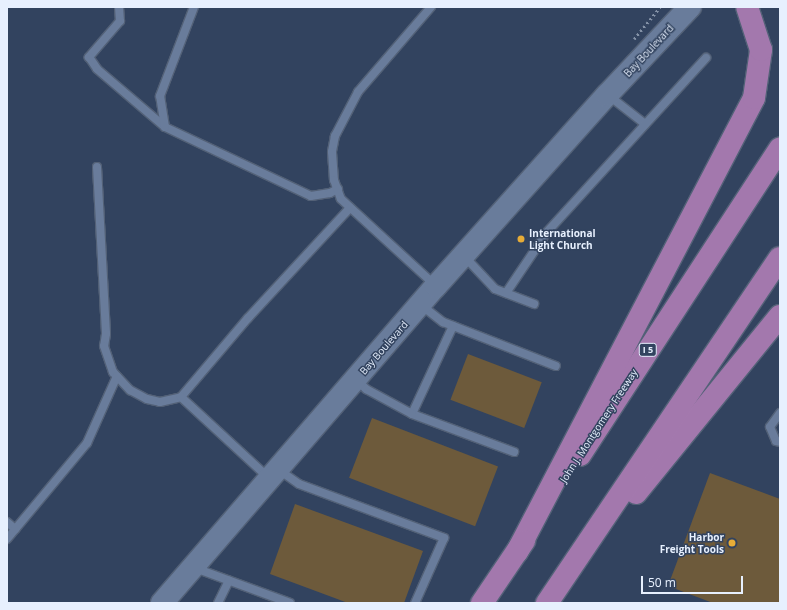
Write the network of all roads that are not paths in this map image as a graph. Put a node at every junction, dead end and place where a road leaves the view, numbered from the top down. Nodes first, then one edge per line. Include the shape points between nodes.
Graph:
1 (119, 7) edge
2 (194, 7) edge
3 (432, 7) edge
4 (674, 7) edge
5 (690, 7) edge
6 (747, 7) edge
7 (706, 58) dead end
8 (607, 95) junction
9 (645, 124) junction
10 (165, 127) junction
11 (780, 148) edge
12 (97, 166) dead end
13 (338, 189) junction
14 (350, 208) junction
15 (464, 256) junction
16 (780, 258) edge
17 (436, 286) junction
18 (506, 293) junction
19 (534, 304) dead end
20 (421, 305) junction
21 (780, 316) edge
22 (453, 326) junction
23 (556, 366) dead end
24 (117, 376) junction
25 (356, 380) junction
26 (180, 397) junction
27 (780, 413) edge
28 (412, 414) junction
29 (780, 442) edge
30 (514, 452) dead end
31 (275, 474) junction
32 (7, 522) edge
33 (15, 529) junction
34 (7, 538) edge
35 (517, 552) junction
36 (194, 567) junction
37 (563, 579) junction
38 (229, 580) junction
39 (162, 603) edge
40 (218, 603) edge
41 (290, 603) edge
42 (415, 603) edge
43 (482, 603) edge
44 (547, 603) edge

1 - 10 lane via 120,21 89,57 97,69
2 - 10 lane via 160,96
3 - 13 lane via 358,92 335,136 332,152 334,180
4 - 8 street, Bay Boulevard
5 - 8 street, Bay Boulevard
6 - 35 highway via 761,50 754,98
7 - 9 lane
8 - 9 lane
8 - 15 street, Bay Boulevard
9 - 18 lane via 547,232
10 - 13 lane via 311,196
11 - 35 highway, John J. Montgomery Freeway / I 5
12 - 24 lane via 106,334 104,346
13 - 14 lane via 341,199
14 - 17 lane
14 - 26 lane via 248,318
15 - 17 street, Bay Boulevard
15 - 18 lane via 495,289
16 - 37 highway
17 - 20 street, Bay Boulevard
18 - 19 lane
20 - 22 lane via 443,322
20 - 25 street, Bay Boulevard
21 - 37 highway
22 - 23 lane
22 - 28 lane
24 - 26 lane via 130,390 147,399 160,402
24 - 33 lane via 87,443
25 - 28 lane via 366,389
25 - 31 street, Bay Boulevard
26 - 31 lane
27 - 29 lane via 770,427 776,440
28 - 30 lane
31 - 36 street, Bay Boulevard
31 - 42 lane via 444,538
32 - 33 lane
33 - 34 lane
35 - 43 highway, John J. Montgomery Freeway / I 5
36 - 38 lane
36 - 39 street, Bay Boulevard
37 - 44 highway
38 - 40 lane
38 - 41 lane

